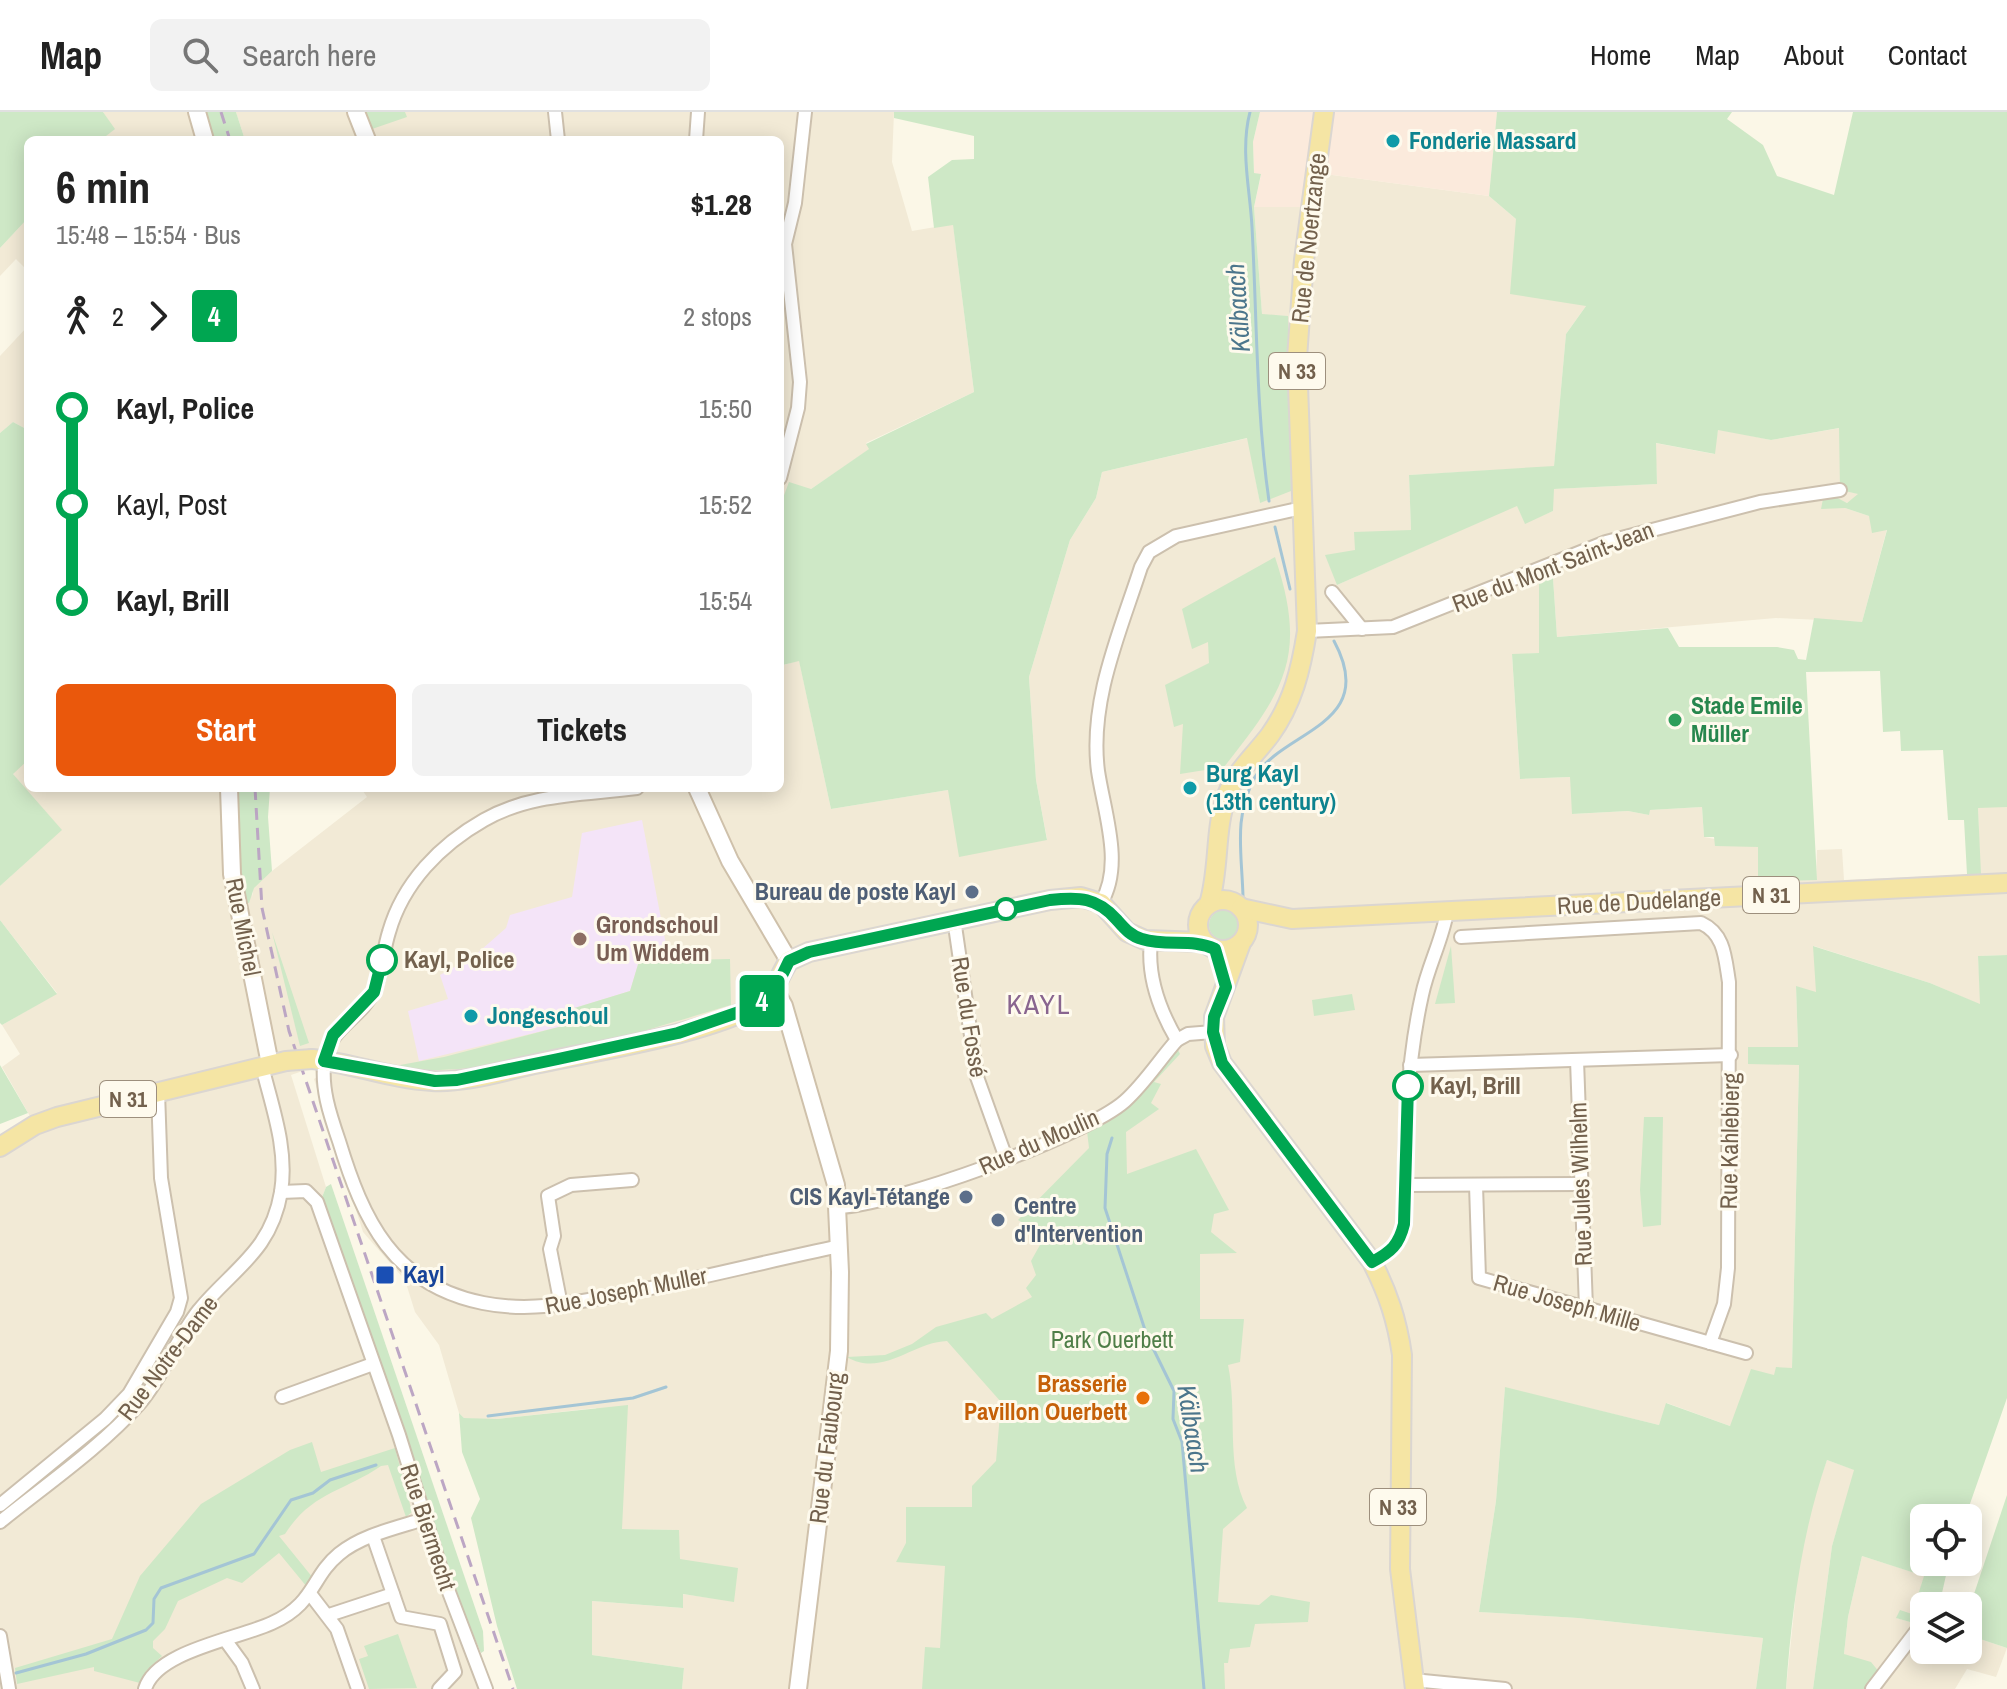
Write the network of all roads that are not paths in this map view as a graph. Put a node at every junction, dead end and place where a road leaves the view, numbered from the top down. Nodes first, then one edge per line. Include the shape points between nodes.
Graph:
1 (197, 112) edge
2 (356, 112) edge
3 (555, 112) edge
4 (698, 112) edge
5 (805, 112) edge
6 (1324, 112) edge
7 (204, 136) edge
8 (365, 136) edge
9 (558, 136) edge
10 (696, 136) edge
11 (795, 203) junction
12 (784, 204) edge
13 (784, 462) edge
14 (1840, 490) dead end
15 (1302, 508) junction
16 (1332, 592) dead end
17 (1362, 629) junction
18 (1307, 631) junction
19 (229, 792) edge
20 (557, 792) edge
21 (699, 792) edge
22 (1218, 861) junction
23 (2007, 883) edge
24 (1648, 902) junction
25 (1101, 903) junction
26 (1237, 906) junction
27 (1511, 908) junction
28 (1204, 912) junction
29 (1447, 912) junction
30 (954, 919) junction
31 (1292, 919) junction
32 (1650, 926) junction
33 (1511, 934) junction
34 (1461, 937) dead end
35 (1719, 938) joint
36 (1243, 939) junction
37 (1158, 942) junction
38 (1209, 946) junction
39 (789, 961) junction
40 (1226, 987) junction
41 (775, 990) junction
42 (1213, 1032) junction
43 (1177, 1040) junction
44 (1731, 1055) junction
45 (318, 1060) junction
46 (1577, 1060) junction
47 (272, 1063) junction
48 (1410, 1065) junction
49 (158, 1092) junction
50 (0, 1147) edge
51 (1006, 1158) junction
52 (632, 1180) dead end
53 (1582, 1184) junction
54 (1405, 1185) junction
55 (1476, 1185) junction
56 (281, 1192) junction
57 (838, 1207) junction
58 (840, 1246) junction
59 (1372, 1262) junction
60 (181, 1298) junction
61 (561, 1305) junction
62 (202, 1307) junction
63 (1586, 1308) junction
64 (1710, 1343) junction
65 (1746, 1353) dead end
66 (373, 1364) junction
67 (282, 1397) dead end
68 (0, 1505) edge
69 (424, 1519) junction
70 (0, 1522) edge
71 (373, 1536) junction
72 (393, 1594) junction
73 (311, 1595) junction
74 (329, 1615) junction
75 (0, 1636) edge
76 (1910, 1639) edge
77 (226, 1641) junction
78 (1414, 1685) edge
79 (9, 1689) edge
80 (145, 1689) edge
81 (253, 1689) edge
82 (358, 1689) edge
83 (439, 1689) edge
84 (486, 1689) edge
85 (798, 1689) edge
86 (1505, 1689) edge
87 (1872, 1689) edge

1 - 7 main road
2 - 8 main road
3 - 9 street
4 - 10 street
5 - 11 street
6 - 15 main road, Rue de Noertzange / N 33 via 1300,302
11 - 12 street
11 - 13 street via 785,266 800,382
14 - 17 street, Rue du Mont Saint-Jean via 1680,520 1547,564 1413,621
15 - 18 main road, Rue de Noertzange / N 33
15 - 25 street via 1176,536 1149,552 1141,567 1102,690 1098,719 1098,771 1111,851 1110,881
16 - 17 street
17 - 18 street, Rue du Mont Saint-Jean
18 - 22 main road, Rue de Noertzange / N 33 via 1301,671 1284,712 1228,792
19 - 47 main road, Rue Michel via 232,874
20 - 45 street via 483,820 415,876 394,913 374,992 333,1035
21 - 39 main road via 730,861
22 - 26 main road, N 33
22 - 28 main road, N 33
23 - 24 main road, Rue de Dudelange / N 31
24 - 27 main road, Rue de Dudelange / N 31
24 - 32 street
25 - 30 main road via 1081,897 1050,900
25 - 37 main road via 1127,932
26 - 28 main road via 1226,901
26 - 31 main road, Rue de Dudelange / N 31
26 - 36 main road via 1248,926
27 - 29 main road, Rue de Dudelange / N 31
27 - 33 street
28 - 37 main road
28 - 38 main road
29 - 31 main road, Rue de Dudelange / N 31
29 - 48 street via 1422,993
30 - 39 main road
30 - 51 street, Rue du Fossé via 977,1077
31 - 36 main road, Rue de Dudelange / N 31
32 - 33 street, Rue de Dudelange
32 - 35 street, Rue de Dudelange via 1701,923
33 - 34 street, Rue de Dudelange
35 - 44 street, Rue Kahlebierg via 1729,982
36 - 38 main road via 1233,948
36 - 40 main road
37 - 38 main road
37 - 43 street via 1150,972
38 - 40 main road
39 - 41 main road
40 - 42 main road
41 - 45 main road, N 31 via 742,1011 678,1033 457,1080 413,1080
41 - 57 main road, Rue du Faubourg via 822,1127
42 - 43 street
42 - 59 main road, N 33 via 1222,1063
43 - 51 street, Rue du Moulin via 1124,1103
44 - 46 street
44 - 64 street, Rue Kahlebierg via 1728,1268 1724,1304
45 - 47 main road, N 31, bridge
45 - 61 street, Rue Joseph Muller via 356,1197 382,1242 409,1269 451,1294 508,1308
46 - 48 street
46 - 53 street, Rue Jules Wilhelm
47 - 49 main road, N 31
47 - 56 street, Rue Notre-Dame via 282,1145
48 - 54 street
49 - 50 main road, N 31 via 57,1117
49 - 60 street via 161,1178
51 - 57 street, Rue du Moulin via 866,1204
52 - 61 street via 571,1185 548,1196 554,1236 550,1249
53 - 55 street
53 - 63 street, Rue Jules Wilhelm
54 - 55 street
54 - 59 street via 1400,1240 1390,1253
55 - 63 street, Rue Joseph Mille via 1479,1278
56 - 62 street, Rue Notre-Dame via 258,1250
56 - 66 street, Rue Biermecht via 306,1191 317,1202
57 - 58 main road, Rue du Faubourg
58 - 61 street, Rue Joseph Muller
58 - 85 main road, Rue du Faubourg via 839,1351
59 - 78 main road, N 33 via 1388,1291 1402,1355 1399,1553
60 - 62 street
60 - 68 street via 156,1353 129,1394
62 - 70 street, Rue Notre-Dame via 141,1402
63 - 64 street, Rue Joseph Mille
64 - 65 street, Rue Joseph Mille
66 - 67 street
66 - 69 street, Rue Biermecht
69 - 71 street
69 - 84 street, Rue Biermecht
71 - 72 street
71 - 73 street via 337,1555
72 - 74 street
72 - 83 street via 401,1617 440,1624 455,1672
73 - 74 street
73 - 77 street via 274,1622
74 - 82 street
75 - 79 street
76 - 87 street
77 - 80 street via 170,1659 152,1674
77 - 81 street
78 - 86 street

